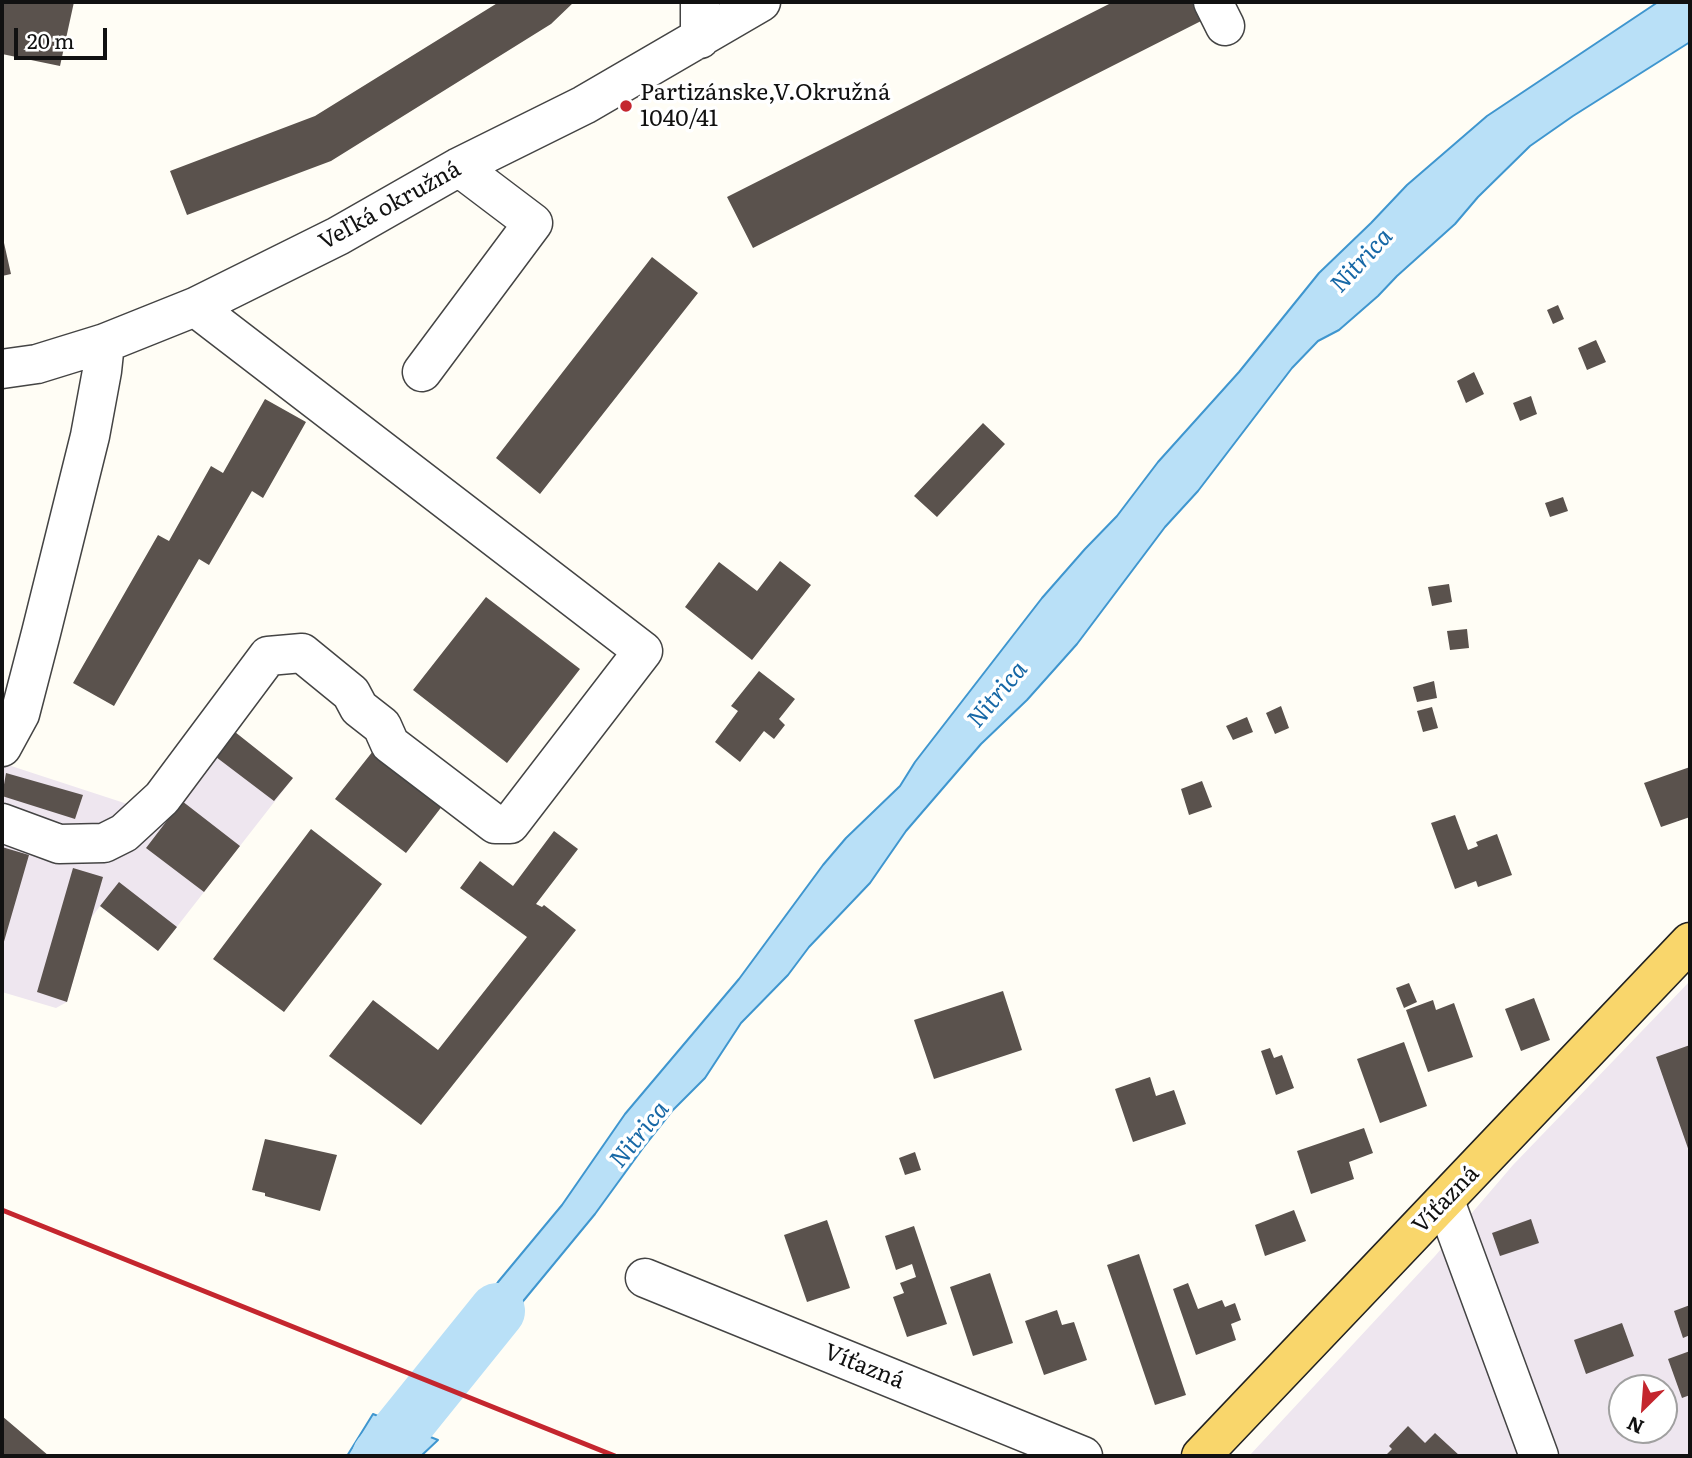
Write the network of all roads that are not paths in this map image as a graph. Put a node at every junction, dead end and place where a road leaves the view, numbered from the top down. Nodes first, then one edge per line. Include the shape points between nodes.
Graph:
1 (761, 2) edge
2 (700, 20) edge
3 (459, 167) junction
4 (195, 307) junction
5 (105, 343) junction
6 (2, 369) edge
7 (422, 372) dead end
8 (2, 747) edge
9 (2, 823) edge
10 (1690, 942) edge
11 (1445, 1200) junction
12 (645, 1278) dead end
13 (1083, 1456) edge
14 (1201, 1456) edge
15 (1539, 1456) edge

1 - 2 street, Veľká okružná
2 - 3 street, Veľká okružná via 584,105
3 - 4 street, Veľká okružná via 338,236
3 - 7 street via 533,223
4 - 5 street, Veľká okružná
4 - 9 street via 643,651 510,824 495,824 390,744 382,726 359,708 351,693 302,653 268,656 162,798 124,833 104,843 59,845
5 - 6 street, Veľká okružná via 37,364
5 - 8 street via 90,436 44,620 20,714
10 - 11 main road, Víťazná
11 - 14 main road, Víťazná
11 - 15 street
12 - 13 street, Víťazná

